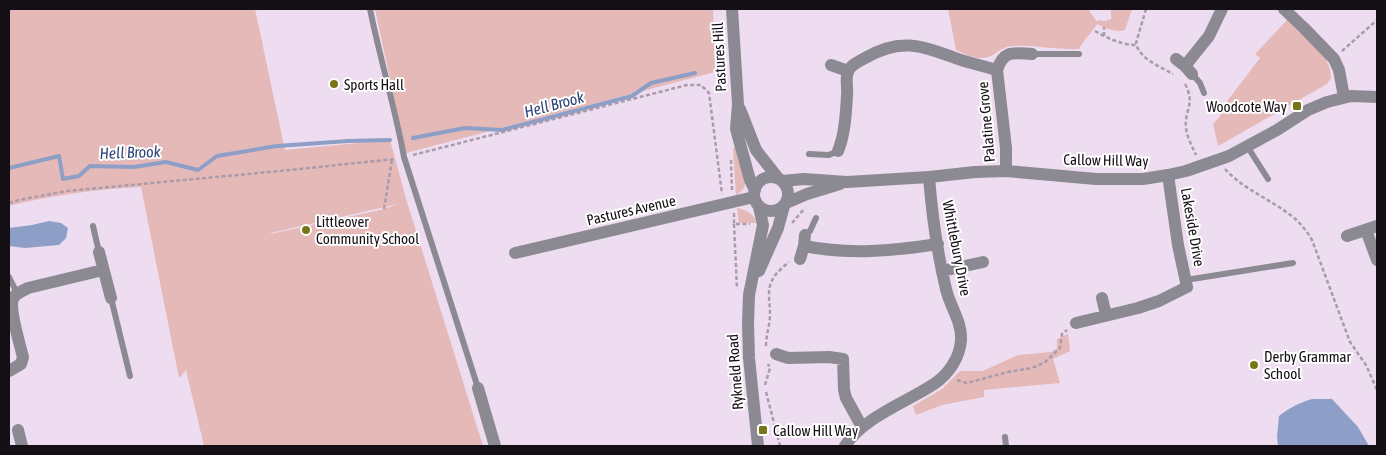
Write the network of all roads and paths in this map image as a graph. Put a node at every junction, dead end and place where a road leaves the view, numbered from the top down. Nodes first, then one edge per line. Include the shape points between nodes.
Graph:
1 (370, 9) edge
2 (732, 9) edge
3 (1146, 9) edge
4 (1222, 9) edge
5 (1284, 9) edge
6 (1377, 20) edge
7 (1104, 27) dead end
8 (1095, 32) dead end
9 (1104, 36) junction
10 (1136, 45) junction
11 (1032, 54) joint
12 (1079, 54) dead end
13 (1334, 59) junction
14 (831, 65) dead end
15 (997, 70) junction
16 (848, 71) junction
17 (1183, 71) junction
18 (1204, 93) dead end
19 (1344, 97) junction
20 (1377, 97) edge
21 (738, 104) junction
22 (1247, 146) junction
23 (838, 151) joint
24 (809, 154) dead end
25 (404, 157) junction
26 (392, 160) junction
27 (1212, 162) junction
28 (1006, 171) junction
29 (1168, 175) junction
30 (929, 177) junction
31 (1268, 179) dead end
32 (780, 180) junction
33 (847, 182) junction
34 (756, 198) junction
35 (9, 203) edge
36 (785, 204) junction
37 (723, 205) junction
38 (384, 209) dead end
39 (816, 218) dead end
40 (734, 224) dead end
41 (93, 226) dead end
42 (1372, 228) edge
43 (1347, 236) dead end
44 (805, 240) junction
45 (938, 244) junction
46 (99, 252) joint
47 (515, 254) dead end
48 (1377, 260) edge
49 (983, 262) dead end
50 (797, 263) joint
51 (1293, 263) dead end
52 (103, 270) junction
53 (942, 270) junction
54 (9, 277) edge
55 (1186, 280) junction
56 (18, 293) junction
57 (743, 293) junction
58 (111, 298) joint
59 (1102, 298) dead end
60 (1106, 315) junction
61 (1076, 323) joint
62 (770, 354) junction
63 (9, 371) edge
64 (130, 376) dead end
65 (944, 376) junction
66 (478, 388) joint
67 (1377, 390) edge
68 (862, 427) junction
69 (18, 430) dead end
70 (1005, 437) dead end
71 (22, 446) edge
72 (495, 446) edge
73 (758, 446) edge
74 (780, 446) edge
75 (845, 446) edge
76 (1006, 446) edge

1 - 25 lane
2 - 21 street, Pastures Hill
3 - 10 path
4 - 17 street via 1209,36
5 - 13 street
6 - 13 path
7 - 9 path
8 - 9 path
9 - 10 path
10 - 17 path via 1156,65
11 - 12 lane
11 - 15 street, Palatine Grove via 1012,52 1002,58
13 - 19 street
14 - 16 street
15 - 16 street, Palatine Grove via 923,46 904,45 872,54
15 - 28 street, Palatine Grove
16 - 23 street via 848,92
17 - 18 lane via 1200,83
17 - 27 path via 1190,102 1185,125 1187,133 1196,156 1207,152
19 - 20 street, Callow Hill Way
19 - 22 street, Callow Hill Way via 1308,110
21 - 32 street, Pastures Hill via 756,150
21 - 34 street, Pastures Hill via 736,130
22 - 27 street, Callow Hill Way
22 - 31 lane
23 - 24 lane via 829,155
25 - 26 path
25 - 37 path via 687,85 701,86 709,93
25 - 66 lane
26 - 35 path via 67,191
26 - 38 path
27 - 29 street, Callow Hill Way
27 - 67 path via 1215,169 1222,166 1305,229 1350,342 1366,365
28 - 29 street, Callow Hill Way via 1118,180
28 - 30 street, Callow Hill Way
29 - 55 street, Lakeside Drive
30 - 33 street, Callow Hill Way
30 - 45 street, Whittlebury Drive
32 - 33 street, Callow Hill Way
32 - 34 street via 771,177 760,181
32 - 36 street via 787,187
33 - 36 street, Callow Hill Way
34 - 36 street via 767,211 775,211
34 - 37 street, Pastures Avenue
34 - 57 street, Rykneld Road via 763,225
36 - 57 street, Rykneld Road via 778,228
37 - 47 street, Pastures Avenue
39 - 44 lane
40 - 57 path
41 - 46 lane
42 - 43 street
42 - 48 street
44 - 45 street via 849,252
44 - 50 street
45 - 53 street, Whittlebury Drive
46 - 52 street
49 - 53 street
50 - 62 path via 793,259 788,262 771,283 766,338
51 - 55 lane
52 - 56 street
52 - 58 street
53 - 65 street, Whittlebury Drive via 949,302 961,329 959,350
54 - 56 lane
55 - 60 street, Lakeside Drive via 1187,287 1159,300
56 - 63 street via 13,298 12,308 23,357 21,364
57 - 73 street, Rykneld Road
58 - 64 lane
59 - 60 street
60 - 61 street, Lakeside Drive
61 - 65 path via 1062,334 1060,348 1044,363 1032,368 967,383
62 - 68 street via 788,358 843,359 846,398
62 - 74 path via 765,389
65 - 68 street, Whittlebury Drive
66 - 72 street
68 - 75 street, Whittlebury Drive
69 - 71 street
70 - 76 lane

